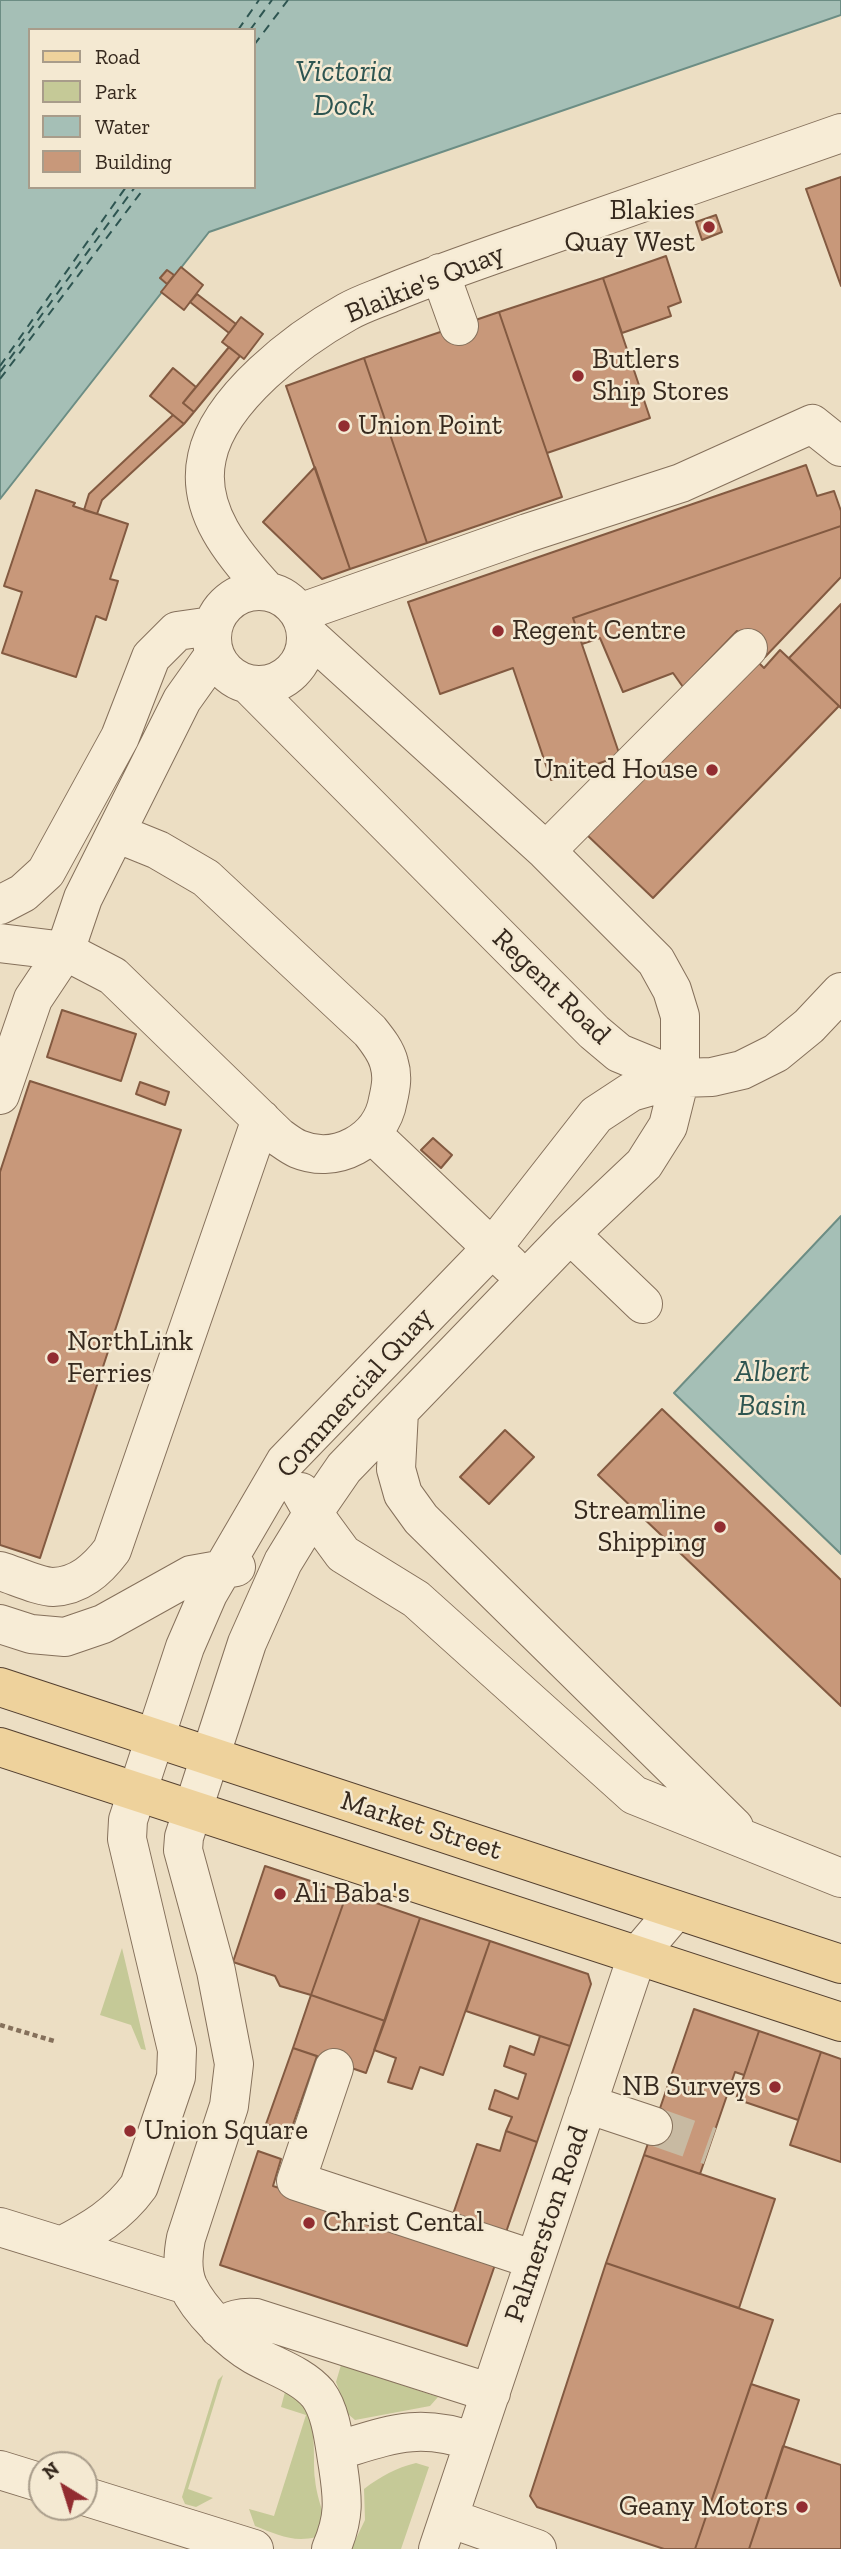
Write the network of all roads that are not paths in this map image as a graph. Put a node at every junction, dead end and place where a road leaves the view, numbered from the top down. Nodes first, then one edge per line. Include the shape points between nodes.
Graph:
1 (841, 133) edge
2 (440, 273) junction
3 (459, 326) dead end
4 (841, 447) edge
5 (267, 591) junction
6 (303, 623) junction
7 (213, 641) junction
8 (747, 648) dead end
9 (250, 686) junction
10 (116, 834) junction
11 (546, 851) junction
12 (0, 905) edge
13 (0, 943) edge
14 (65, 951) junction
15 (841, 992) edge
16 (680, 1078) junction
17 (0, 1095) edge
18 (261, 1119) junction
19 (372, 1134) junction
20 (570, 1234) junction
21 (492, 1248) junction
22 (526, 1280) junction
23 (643, 1304) dead end
24 (399, 1410) junction
25 (285, 1462) junction
26 (313, 1513) junction
27 (344, 1554) junction
28 (283, 1562) junction
29 (222, 1568) junction
30 (0, 1571) edge
31 (0, 1624) edge
32 (0, 1687) edge
33 (155, 1737) junction
34 (0, 1747) edge
35 (211, 1756) junction
36 (137, 1792) junction
37 (193, 1810) junction
38 (747, 1840) junction
39 (841, 1878) edge
40 (676, 1910) junction
41 (637, 1956) junction
42 (841, 1964) edge
43 (841, 2022) edge
44 (334, 2068) dead end
45 (587, 2104) junction
46 (653, 2126) tunnel mouth
47 (0, 2227) edge
48 (61, 2246) junction
49 (535, 2260) junction
50 (187, 2284) junction
51 (219, 2328) junction
52 (491, 2393) junction
53 (474, 2442) junction
54 (335, 2451) junction
55 (0, 2470) edge
56 (28, 2479) edge
57 (98, 2500) edge
58 (444, 2533) edge
59 (254, 2549) edge
60 (331, 2549) edge
61 (537, 2549) edge

1 - 2 street, Blaikie's Quay
2 - 3 street
2 - 5 street, Blaikie's Quay via 348,311 291,347 252,384 217,427 206,458 205,488 215,523
4 - 6 street via 812,424 681,483 523,523
5 - 6 street via 280,596
5 - 7 street via 253,591 227,602 218,613
6 - 9 street via 305,647 292,673 265,686
6 - 11 street
7 - 9 street via 222,669
7 - 10 street
7 - 12 street via 177,631 151,657 120,737 46,872 23,893
8 - 11 street
9 - 16 street, Regent Road via 594,1032 619,1053
10 - 14 street via 83,898
10 - 19 street via 158,850 206,878 370,1031 384,1049 392,1078 387,1109
11 - 16 street via 656,961 680,1016
13 - 14 street
14 - 17 street via 33,999
14 - 18 street via 113,976
15 - 16 street, Commercial Quay via 776,1053 742,1070
16 - 20 street, Commercial Quay via 668,1126 644,1164
16 - 21 street, Commercial Quay via 631,1092 596,1115
18 - 19 street via 297,1149 318,1154 340,1152
18 - 30 street via 112,1550 97,1570 52,1587
19 - 21 street
20 - 22 street, Commercial Quay
20 - 23 street
21 - 22 street
21 - 25 street, Commercial Quay
22 - 24 street, Commercial Quay
24 - 26 street, Commercial Quay via 344,1468
24 - 38 street via 396,1469 403,1494 421,1519
25 - 26 street
25 - 29 street, Commercial Quay
26 - 27 street
26 - 28 street, Commercial Quay
27 - 28 street
27 - 38 street via 416,1598 634,1795
28 - 29 street
28 - 35 street, Commercial Quay via 247,1643
29 - 31 street via 191,1575 103,1624 65,1637
29 - 33 street, Commercial Quay via 184,1647
32 - 33 main road, Market Street
33 - 35 main road, Market Street
33 - 36 street, Commercial Quay
34 - 36 main road, Market Street
35 - 37 street, Commercial Quay
35 - 40 main road, Market Street
36 - 37 main road, Market Street
36 - 48 street, Commercial Quay via 127,1839 177,2050 176,2077 139,2186 105,2222
37 - 41 main road, Market Street
37 - 50 street, Commercial Quay via 183,1850 216,1971 234,2064 229,2106 183,2251
38 - 39 street
40 - 41 street, Palmerston Road
40 - 42 main road, Market Street
41 - 43 main road, Market Street
41 - 45 street, Palmerston Road
44 - 49 street via 296,2181
45 - 46 street
45 - 49 street, Palmerston Road
47 - 48 street
48 - 50 street
49 - 52 street, Palmerston Road
50 - 51 street
51 - 52 street via 242,2317 256,2318
51 - 54 street via 251,2354 316,2392 331,2426
52 - 53 street, Palmerston Road
53 - 54 street via 447,2433 410,2431
53 - 58 street, Palmerston Road
54 - 60 street via 343,2507
55 - 56 street
57 - 59 street
58 - 61 street

